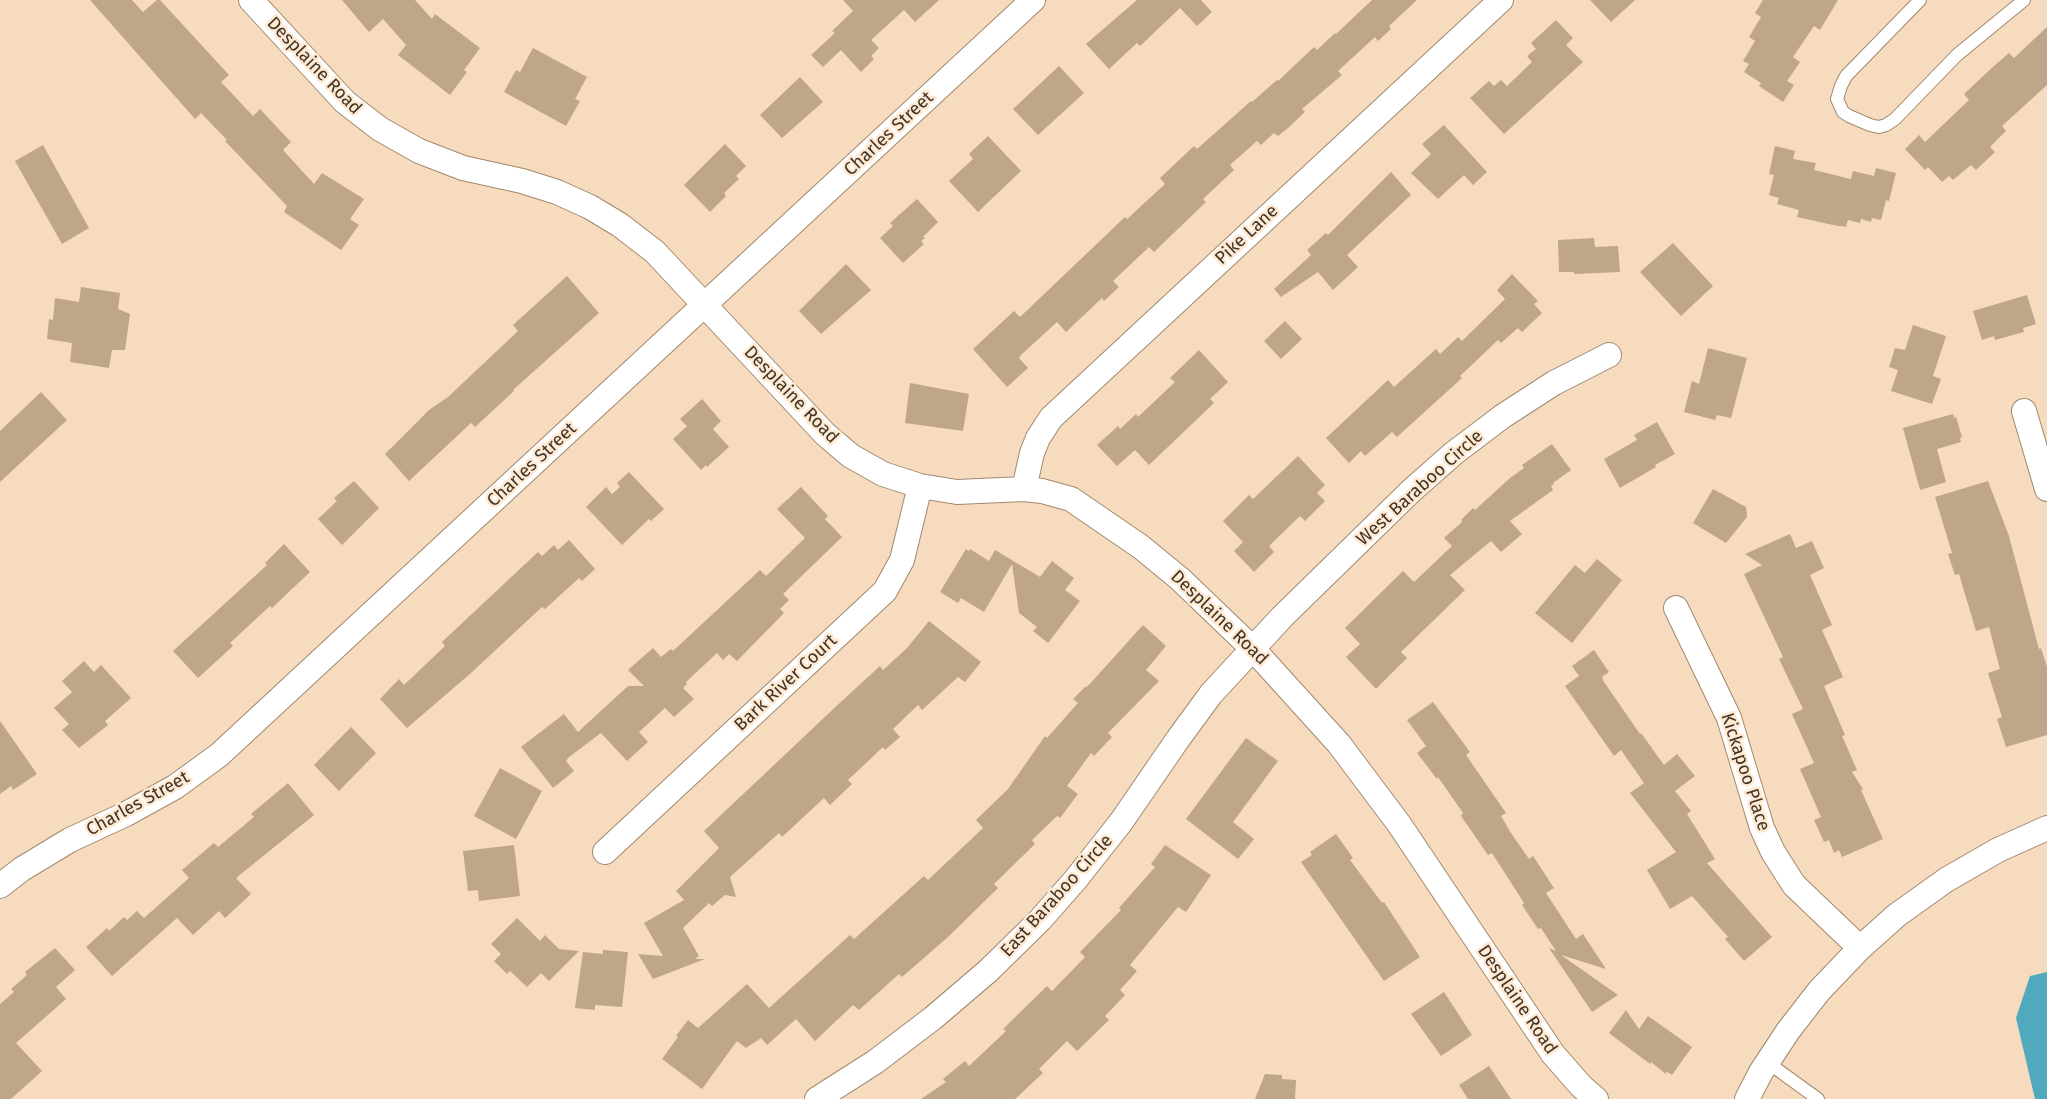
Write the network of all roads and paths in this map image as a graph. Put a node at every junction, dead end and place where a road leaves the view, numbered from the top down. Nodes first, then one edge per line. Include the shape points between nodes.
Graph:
1 (250, 0) edge
2 (1034, 0) edge
3 (1501, 0) edge
4 (1920, 0) edge
5 (2023, 0) edge
6 (705, 305) junction
7 (1609, 355) dead end
8 (2024, 411) dead end
9 (920, 486) junction
10 (1024, 489) junction
11 (2047, 489) edge
12 (1676, 608) dead end
13 (1252, 649) junction
14 (2047, 828) edge
15 (605, 852) dead end
16 (0, 886) edge
17 (1860, 948) junction
18 (1767, 1062) junction
19 (817, 1099) edge
20 (1596, 1099) edge
21 (1747, 1099) edge
22 (1818, 1099) edge

1 - 6 street, Desplaine Road via 345,102 380,129 419,151 463,168 522,181 590,207 655,252
2 - 6 street, Charles Street
3 - 10 street, Pike Lane via 1051,418 1032,453
4 - 5 lane via 1846,76 1837,99 1849,116 1870,125 1886,125 1957,55
6 - 9 street, Desplaine Road via 825,434 851,456 883,474
6 - 16 street, Charles Street via 219,754 175,787 70,840
7 - 13 street, West Baraboo Circle via 1554,383 1454,453
8 - 11 street
9 - 10 street, Desplaine Road via 957,492
9 - 15 street, Bark River Court via 902,560 885,591
10 - 13 street, Desplaine Road via 1071,499 1141,547
12 - 17 street, Kickapoo Place via 1729,717 1762,828 1773,852 1794,885
13 - 19 street, East Baraboo Circle via 1211,694 1121,822 1040,920 933,1018
13 - 20 street, Desplaine Road via 1338,744 1399,824 1553,1054
14 - 17 street via 1946,880
17 - 18 street via 1819,991
18 - 21 street
18 - 22 lane

